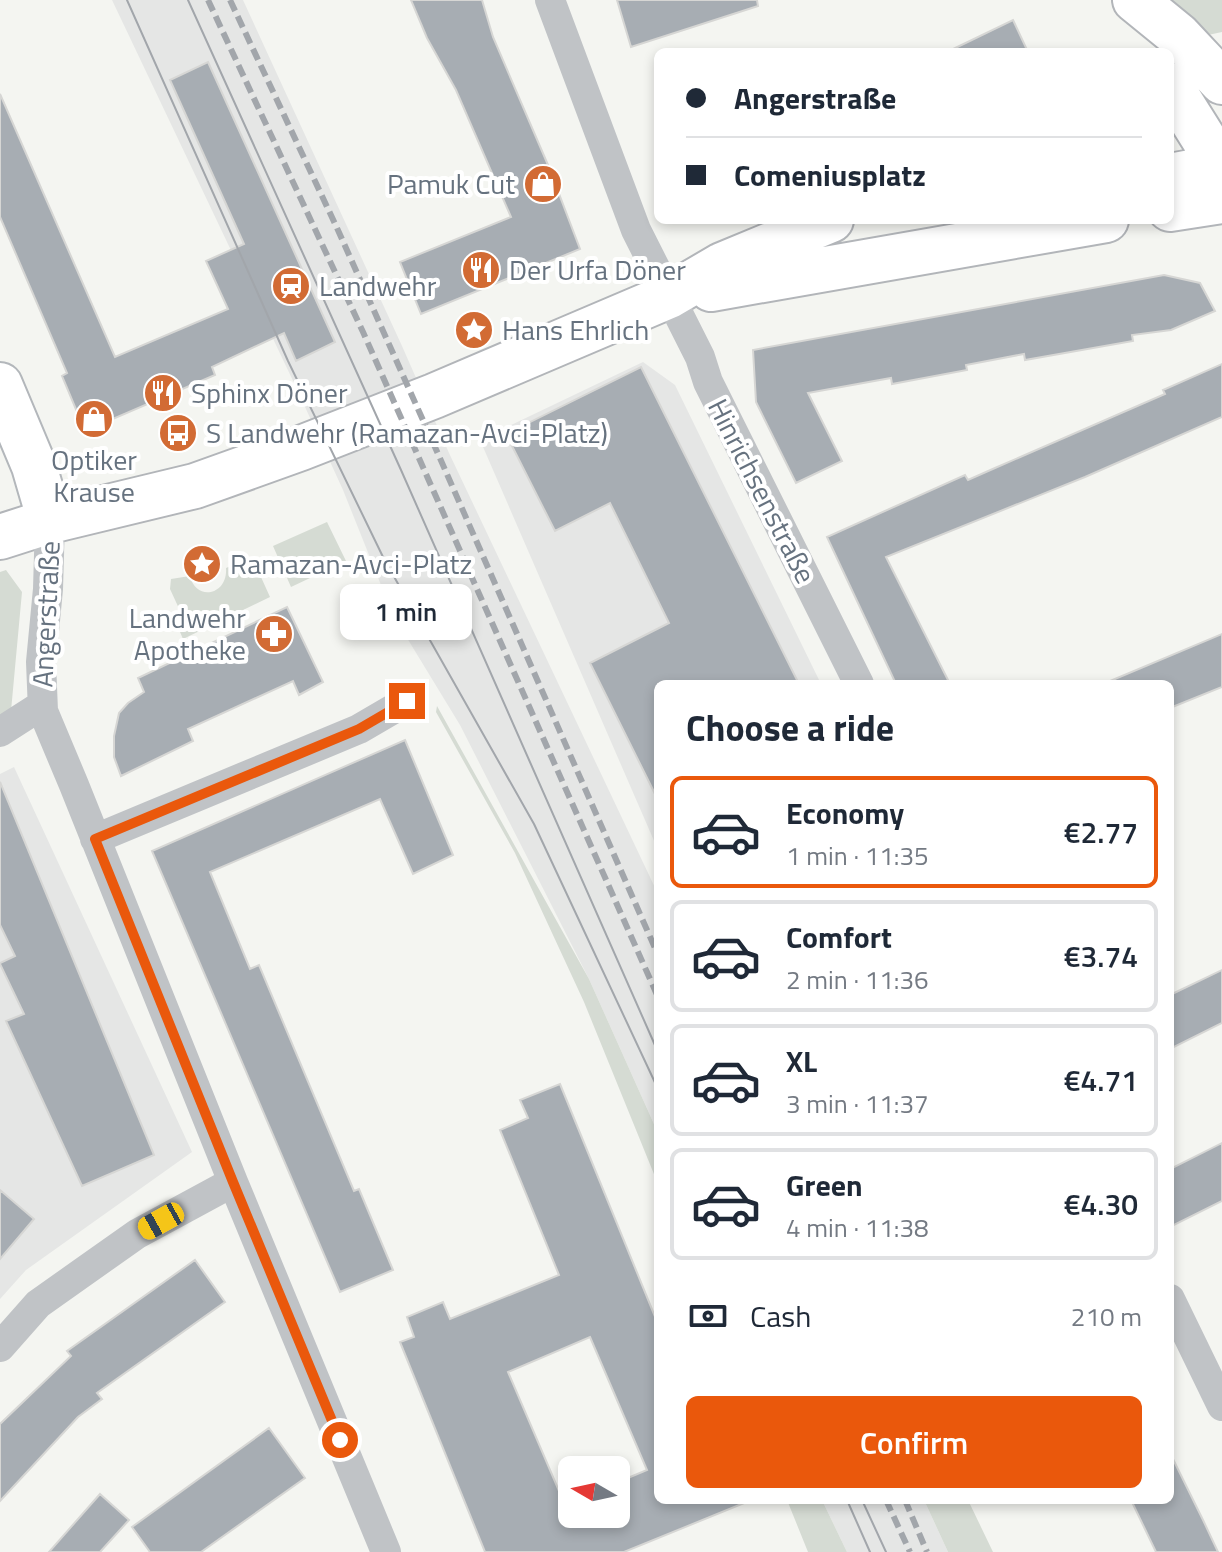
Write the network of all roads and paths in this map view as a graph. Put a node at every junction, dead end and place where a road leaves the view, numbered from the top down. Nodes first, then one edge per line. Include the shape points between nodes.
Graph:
1 (550, 0) edge
2 (1117, 0) edge
3 (1135, 0) edge
4 (1147, 48) edge
5 (1222, 82) edge
6 (1201, 130) edge
7 (1174, 175) edge
8 (1174, 199) edge
9 (821, 224) edge
10 (1075, 224) edge
11 (669, 296) junction
12 (0, 385) edge
13 (50, 521) junction
14 (0, 537) edge
15 (857, 680) edge
16 (407, 701) dead end
17 (42, 705) junction
18 (0, 732) edge
19 (95, 839) junction
20 (233, 1182) junction
21 (1174, 1307) edge
22 (0, 1347) edge
23 (1222, 1406) edge
24 (386, 1552) edge

1 - 11 street, Hinrichsenstraße via 636,230
2 - 4 main road
3 - 5 main road via 1178,35
6 - 7 main road via 1197,171
6 - 8 main road
9 - 11 main road via 722,265
10 - 11 main road
11 - 13 main road via 301,448 195,486
11 - 15 street, Hinrichsenstraße
12 - 13 main road
13 - 14 main road
13 - 17 street, Angerstraße
16 - 19 street via 359,729
17 - 18 street
17 - 19 street, Angerstraße
19 - 20 street, Angerstraße
20 - 22 street via 137,1234 74,1278 38,1304
20 - 24 street, Angerstraße
21 - 23 street

